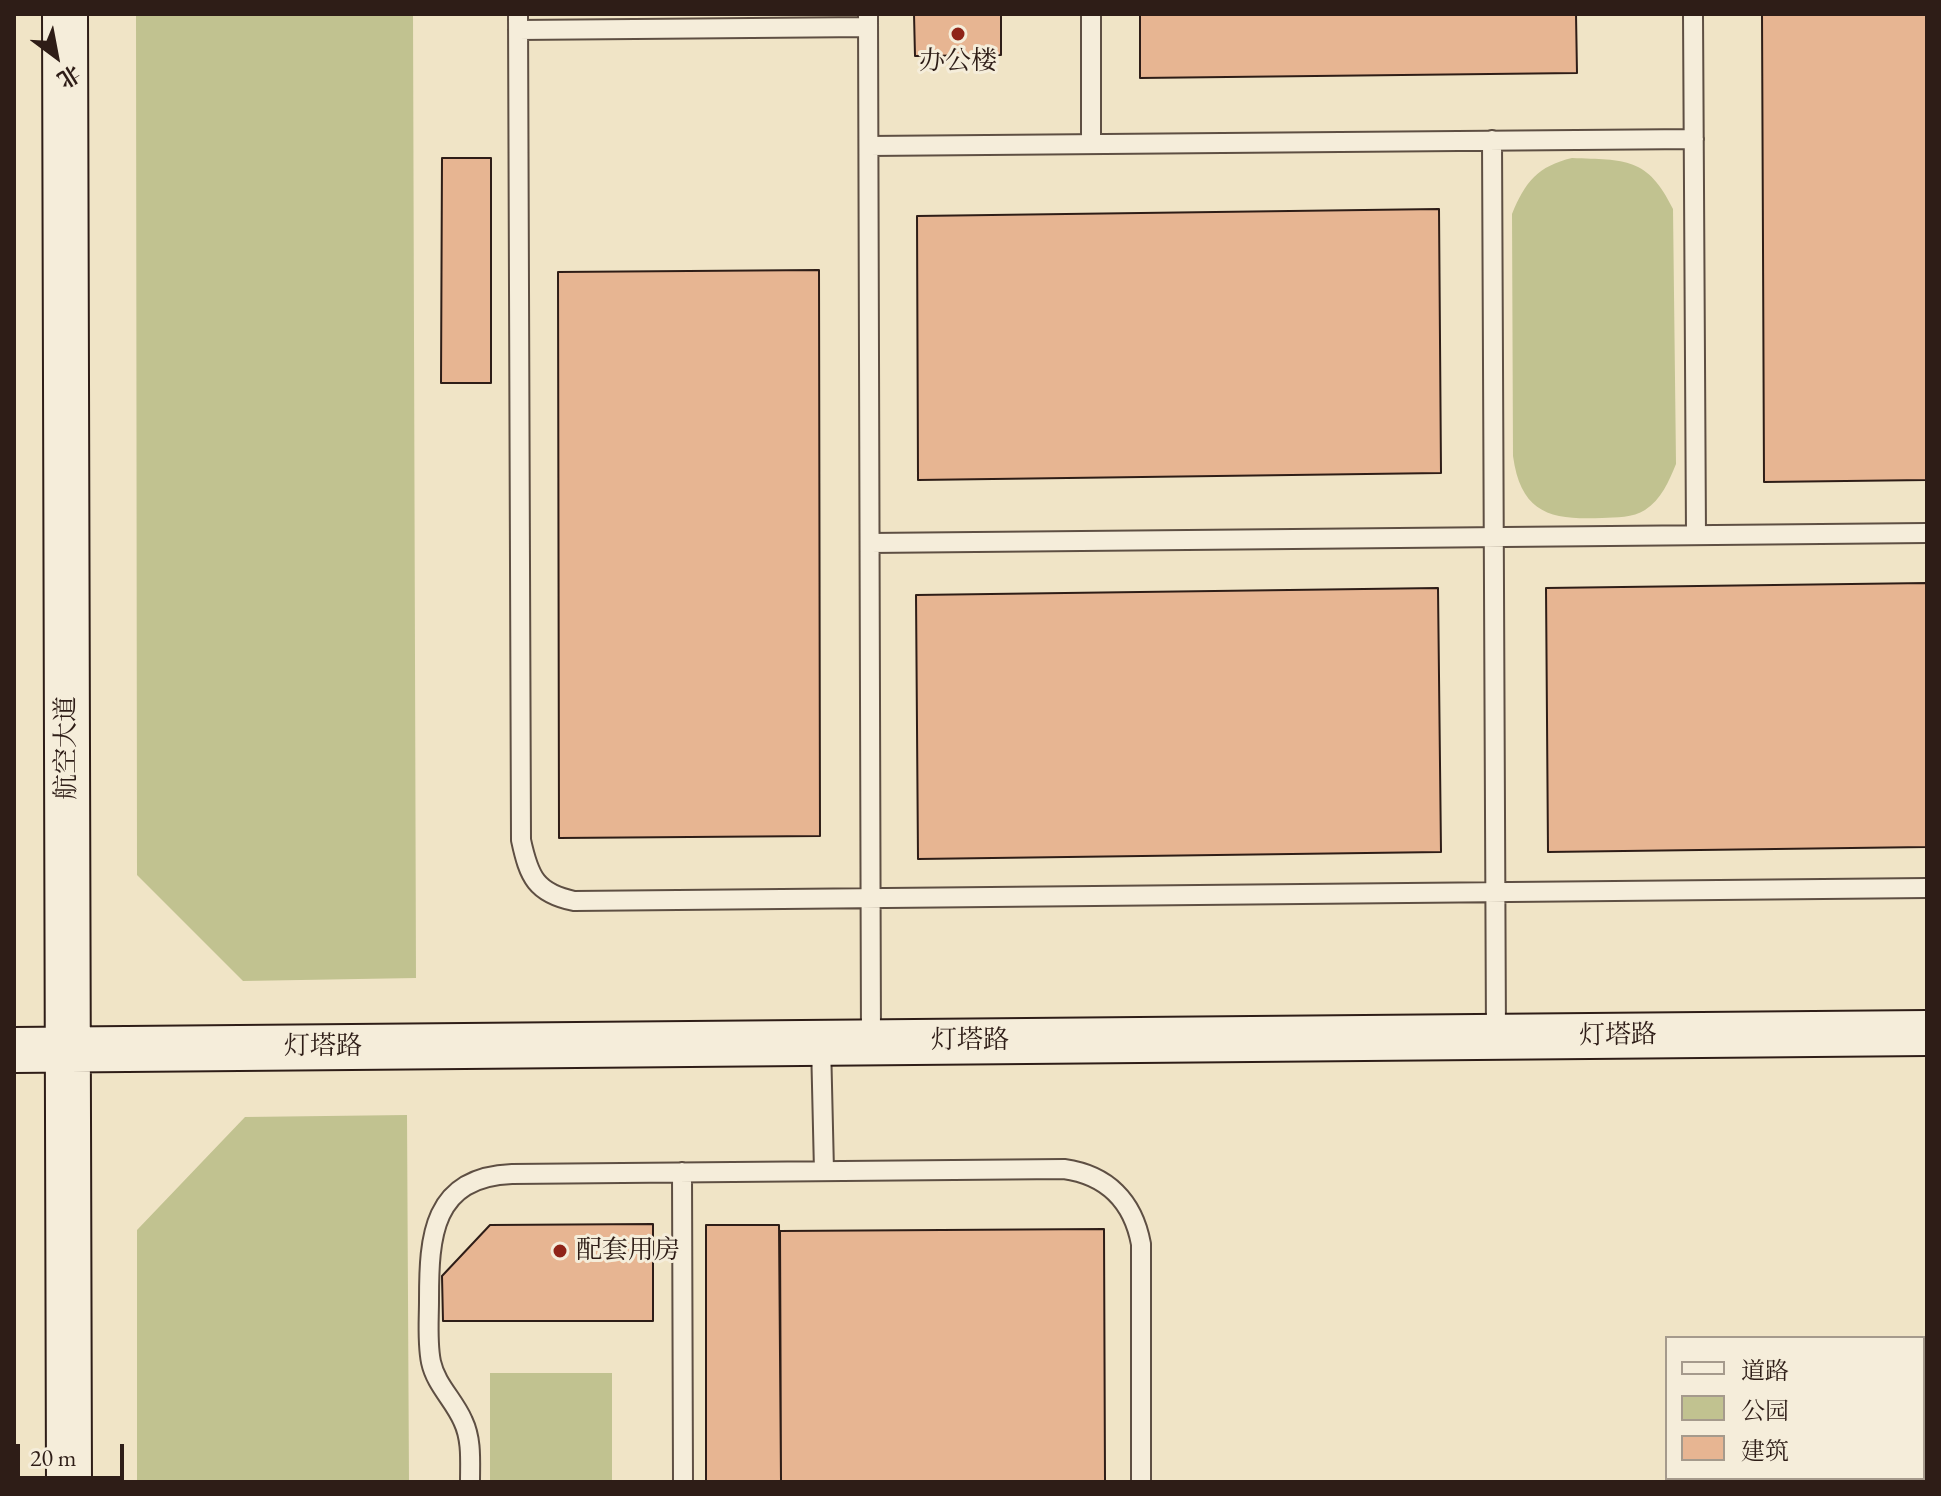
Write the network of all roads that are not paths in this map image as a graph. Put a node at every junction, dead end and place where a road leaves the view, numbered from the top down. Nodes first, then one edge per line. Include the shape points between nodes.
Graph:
1 (65, 14) edge
2 (1091, 14) edge
3 (1693, 14) edge
4 (868, 21) edge
5 (518, 22) edge
6 (1694, 139) junction
7 (1492, 140) junction
8 (1091, 144) junction
9 (869, 146) junction
10 (1927, 533) edge
11 (1696, 535) junction
12 (1494, 537) junction
13 (870, 543) junction
14 (1927, 888) edge
15 (1496, 892) junction
16 (871, 898) junction
17 (1927, 1033) edge
18 (1496, 1037) junction
19 (871, 1042) junction
20 (821, 1043) junction
21 (68, 1049) junction
22 (14, 1050) edge
23 (824, 1171) junction
24 (682, 1172) junction
25 (69, 1482) edge
26 (470, 1482) edge
27 (683, 1482) edge
28 (1141, 1482) edge

1 - 21 main road, 航空大道
2 - 8 lane
3 - 6 lane
4 - 5 lane
4 - 9 lane
5 - 16 lane via 525,861 551,896 574,901
6 - 7 lane
6 - 11 lane
7 - 8 lane
7 - 12 lane
8 - 9 lane
9 - 13 lane
10 - 11 lane
11 - 12 lane
12 - 13 lane
12 - 15 lane
13 - 16 lane
14 - 15 lane
15 - 16 lane
15 - 18 lane
16 - 19 lane
17 - 18 main road, 灯塔路
18 - 19 main road, 灯塔路
19 - 20 main road, 灯塔路
20 - 21 main road, 灯塔路
20 - 23 lane
21 - 22 main road, 灯塔路
21 - 25 main road, 航空大道
23 - 24 lane
23 - 28 lane via 1064,1169 1113,1188 1131,1211 1141,1244
24 - 26 lane via 497,1174 469,1185 446,1205 431,1241 429,1350 435,1376 467,1432
24 - 27 lane

